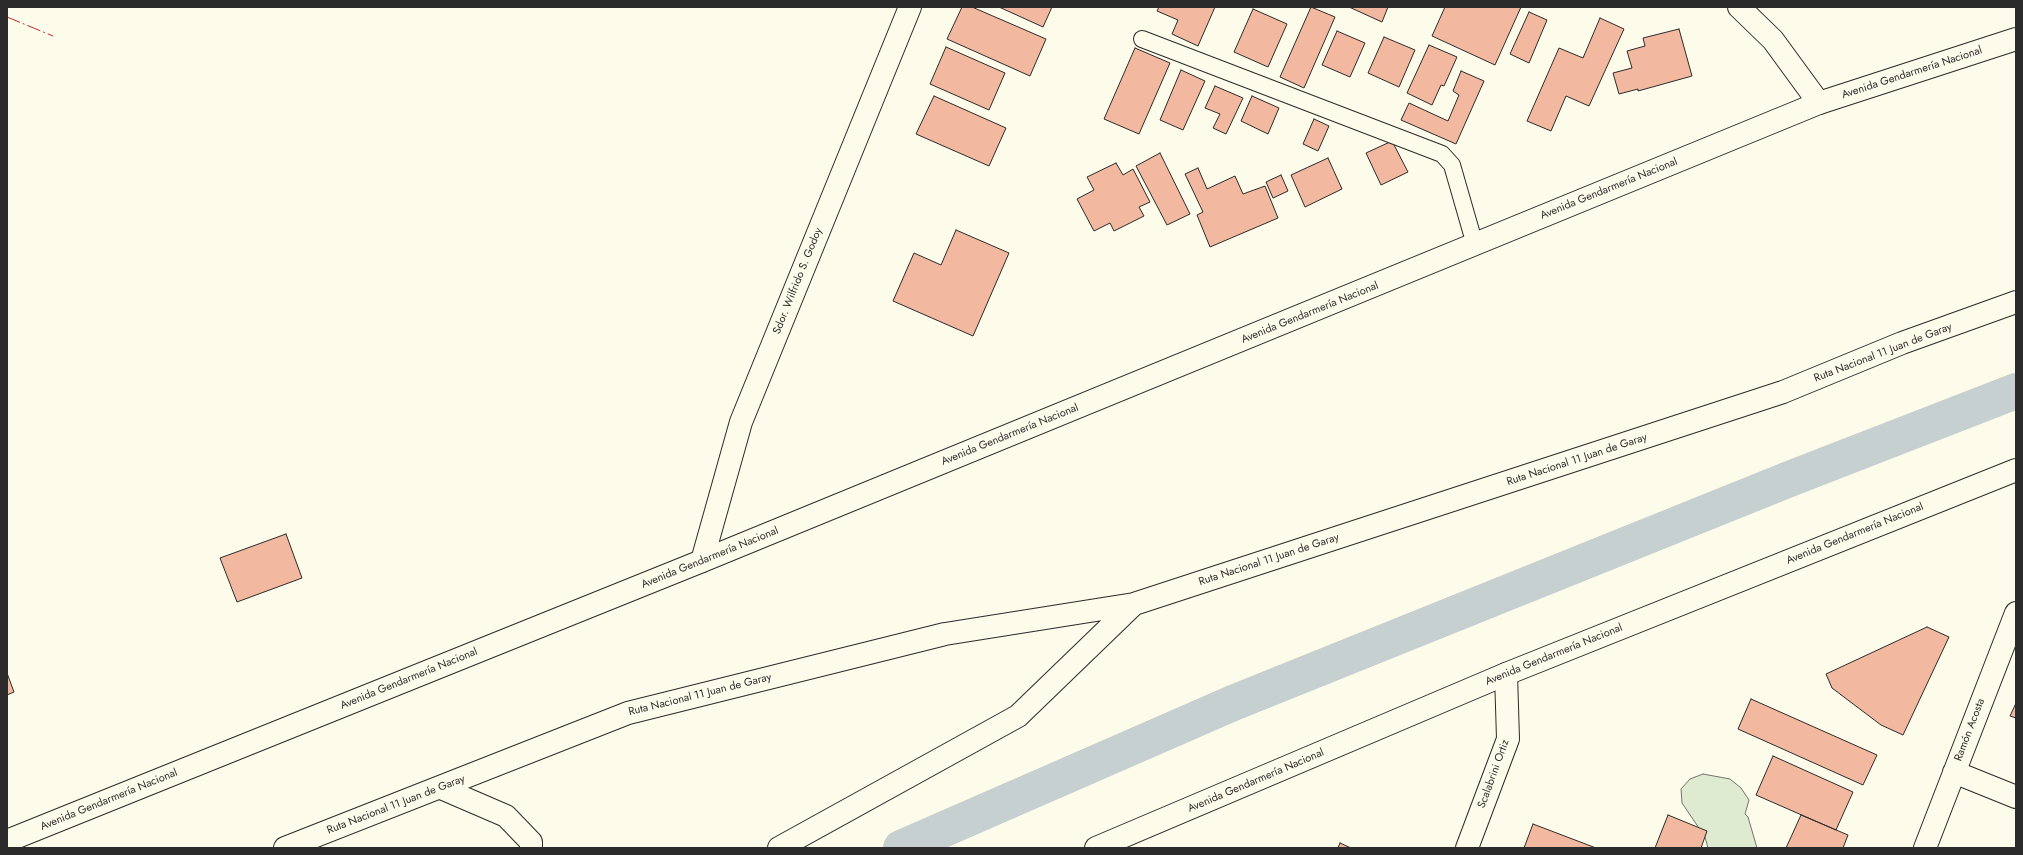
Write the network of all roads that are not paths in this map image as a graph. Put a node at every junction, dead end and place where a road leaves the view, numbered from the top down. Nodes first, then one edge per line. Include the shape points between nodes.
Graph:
1 (910, 7) edge
2 (1739, 7) edge
3 (1142, 39) dead end
4 (2016, 39) edge
5 (1819, 103) junction
6 (1475, 245) junction
7 (2016, 302) edge
8 (2016, 470) edge
9 (702, 561) junction
10 (1134, 604) junction
11 (2016, 613) edge
12 (1506, 674) junction
13 (1954, 772) junction
14 (441, 788) junction
15 (2016, 797) edge
16 (7, 841) edge
17 (285, 848) edge
18 (532, 848) edge
19 (779, 848) edge
20 (1096, 848) edge
21 (1467, 848) edge
22 (1925, 848) edge

1 - 9 main road, Sdor. Wilfrido S. Godoy via 741,422
2 - 5 main road via 1773,40
3 - 6 lane via 1442,154 1452,165
4 - 5 main road, Avenida Gendarmería Nacional
5 - 6 main road, Avenida Gendarmería Nacional
6 - 9 main road, Avenida Gendarmería Nacional
7 - 10 main road, Ruta Nacional 11 Juan de Garay via 1902,343 1783,392
8 - 12 main road, Avenida Gendarmería Nacional
9 - 16 main road, Avenida Gendarmería Nacional
10 - 14 main road, Ruta Nacional 11 Juan de Garay via 945,634 628,714
10 - 19 main road, Ruta Nacional 11 Juan de Garay via 1018,716
11 - 13 main road, Ramón Acosta
12 - 20 main road, Avenida Gendarmería Nacional
12 - 21 main road, Scalabrini Ortiz via 1508,739
13 - 15 main road
13 - 22 main road, Ramón Acosta
14 - 17 main road, Ruta Nacional 11 Juan de Garay
14 - 18 main road via 506,816 531,842

